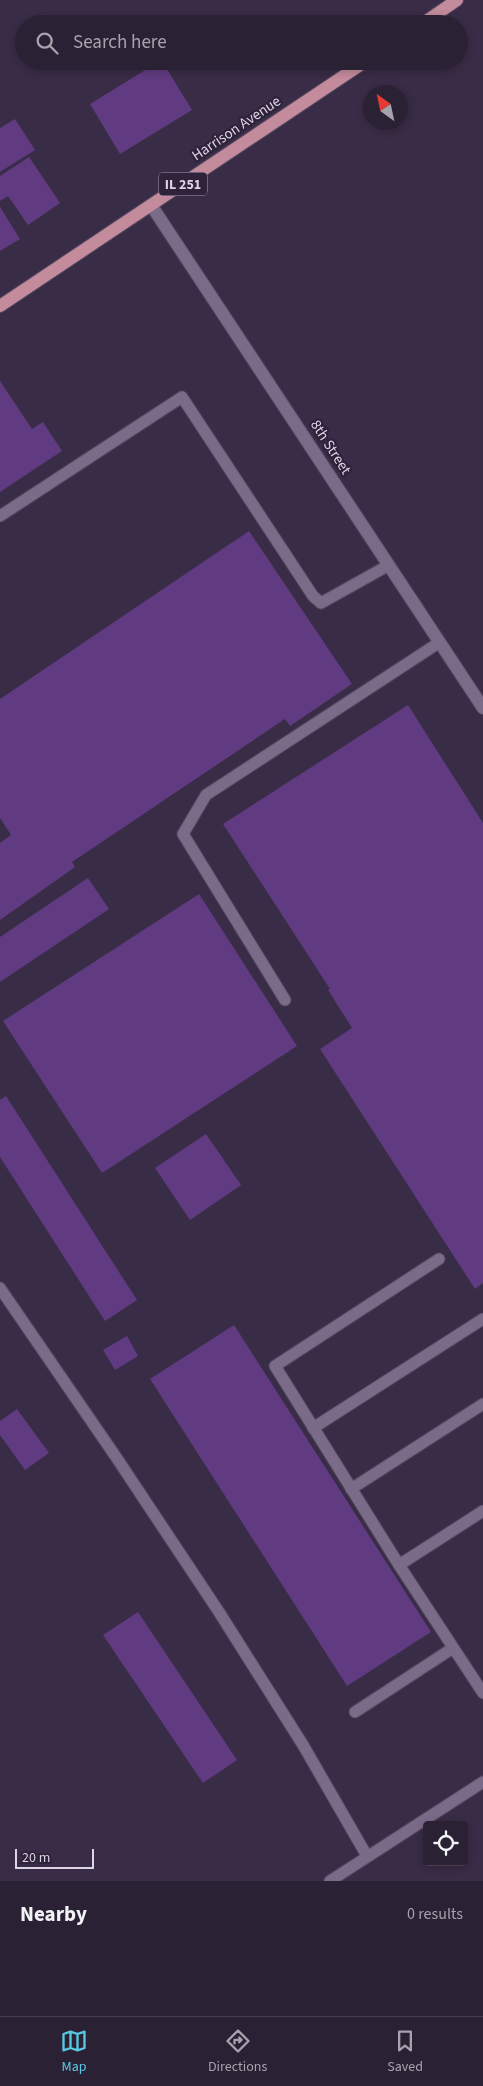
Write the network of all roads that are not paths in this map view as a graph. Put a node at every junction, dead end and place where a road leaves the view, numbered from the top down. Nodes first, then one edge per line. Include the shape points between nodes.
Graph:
1 (458, 0) edge
2 (436, 15) edge
3 (353, 70) edge
4 (151, 205) junction
5 (0, 306) edge
6 (0, 516) edge
7 (389, 565) junction
8 (440, 642) junction
9 (483, 708) edge
10 (285, 1000) dead end
11 (439, 1259) dead end
12 (0, 1288) edge
13 (483, 1318) edge
14 (483, 1404) edge
15 (314, 1428) junction
16 (352, 1489) junction
17 (483, 1511) edge
18 (399, 1564) junction
19 (453, 1648) junction
20 (483, 1694) edge
21 (355, 1712) dead end
22 (483, 1782) edge
23 (368, 1856) junction
24 (330, 1881) edge

1 - 2 main road
3 - 4 main road, Harrison Avenue / IL 251
4 - 5 main road, Harrison Avenue / IL 251
4 - 7 street, 8th Street
6 - 7 lane via 182,398 313,596 321,603
7 - 8 street, 8th Street
8 - 9 street, 8th Street
8 - 10 lane via 206,795 184,834
11 - 15 lane via 274,1366
12 - 23 lane via 219,1612
13 - 15 lane
14 - 16 lane
15 - 16 lane
16 - 18 lane
17 - 18 lane
18 - 19 lane
19 - 20 lane
19 - 21 lane
22 - 23 lane
23 - 24 lane

